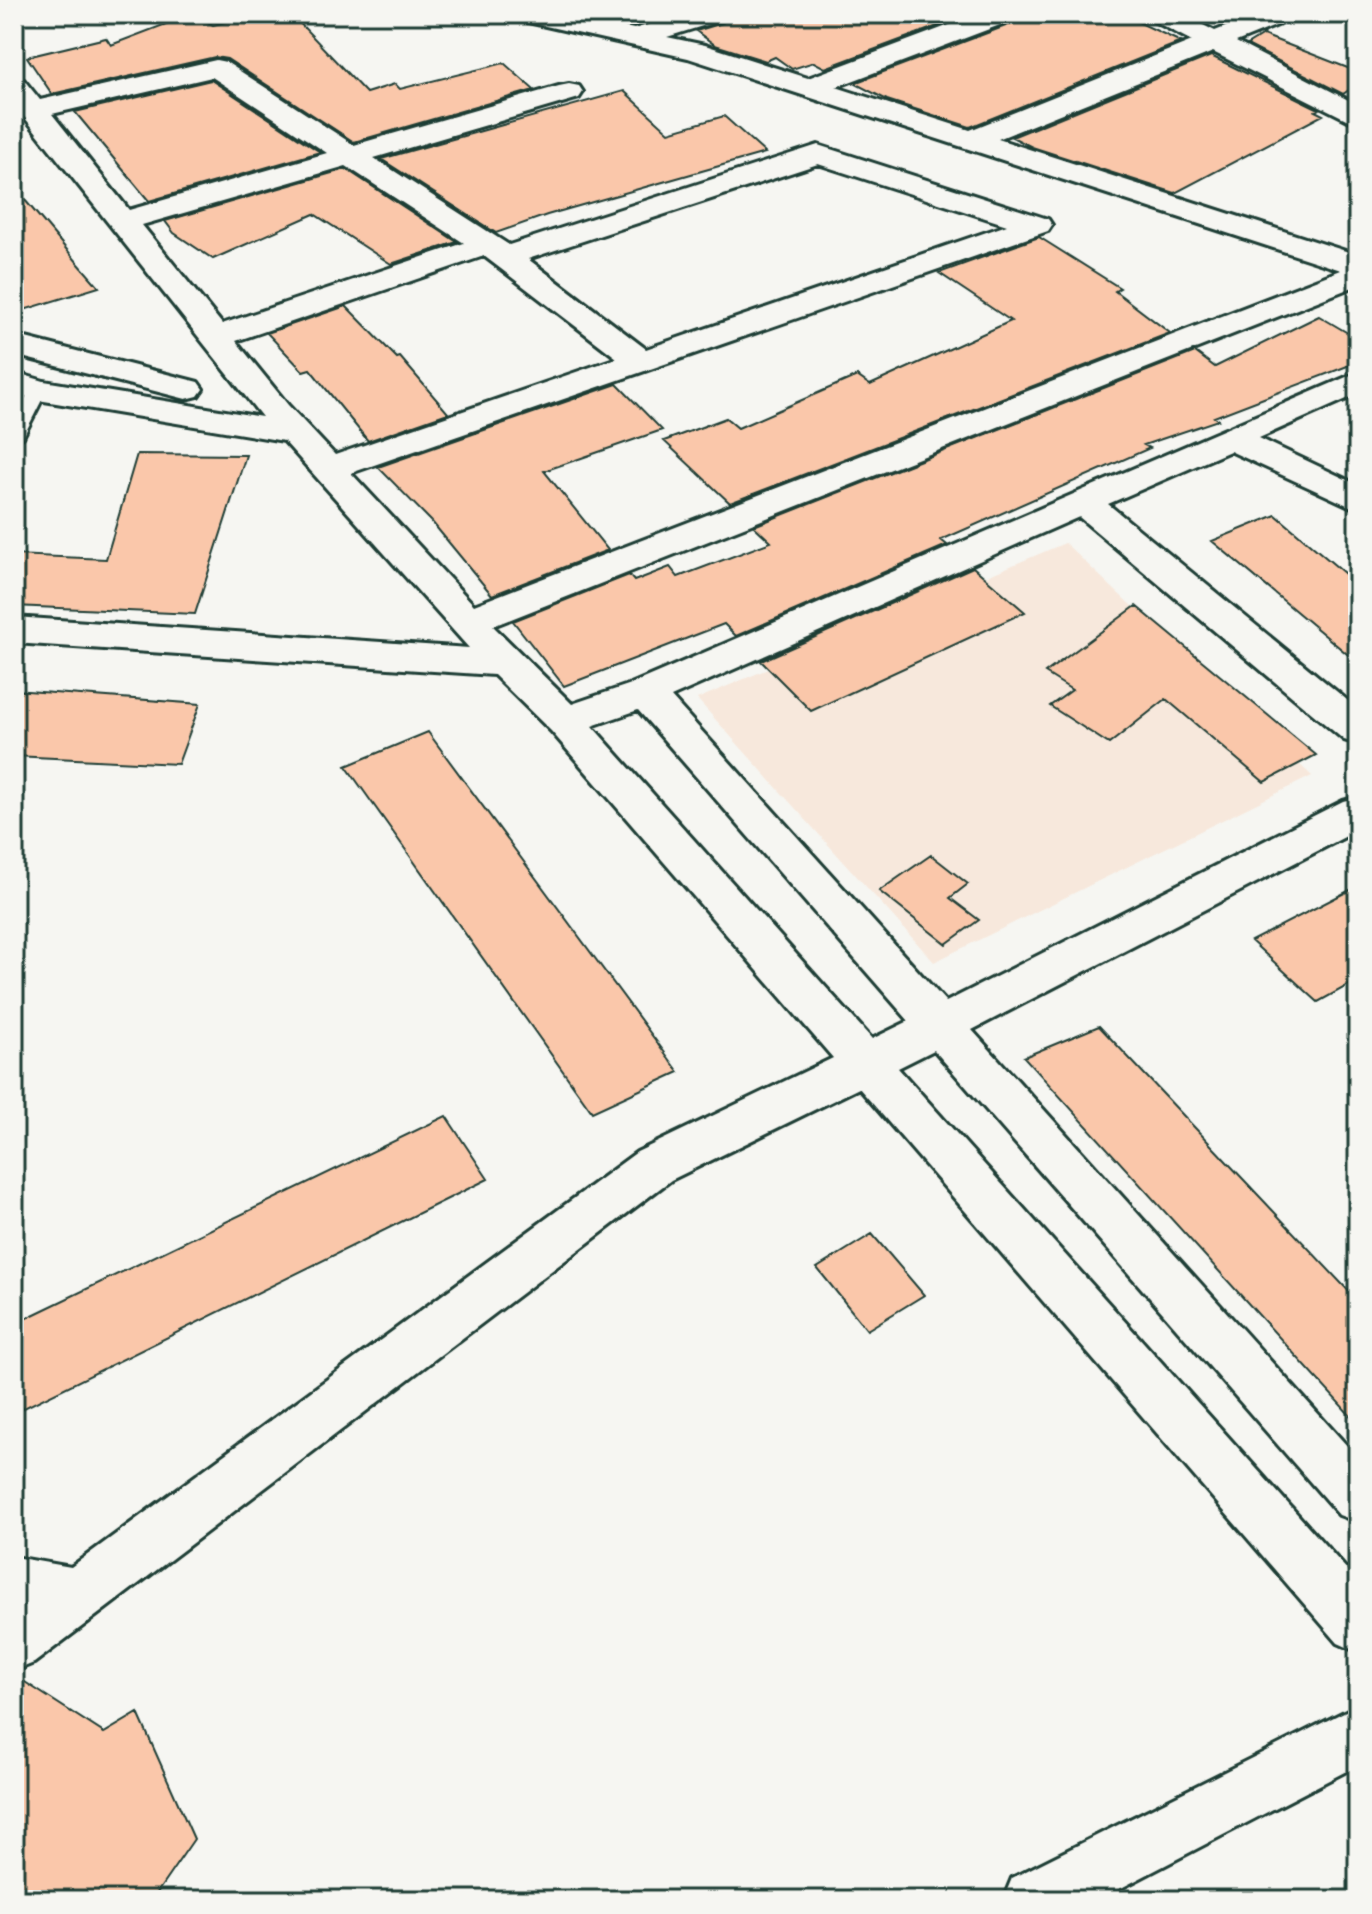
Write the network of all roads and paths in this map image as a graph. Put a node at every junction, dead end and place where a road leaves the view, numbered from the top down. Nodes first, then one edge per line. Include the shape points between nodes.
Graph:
1 (528, 14) edge
2 (713, 14) edge
3 (1004, 14) edge
4 (1161, 14) edge
5 (1281, 14) edge
6 (637, 37) junction
7 (1214, 41) junction
8 (808, 88) junction
9 (569, 92) dead end
10 (24, 98) edge
11 (1358, 116) edge
12 (974, 139) junction
13 (348, 156) junction
14 (123, 221) junction
15 (496, 250) junction
16 (1358, 265) edge
17 (1358, 274) edge
18 (216, 337) junction
19 (14, 345) edge
20 (644, 363) junction
21 (1358, 382) edge
22 (26, 386) edge
23 (286, 422) junction
24 (14, 437) edge
25 (1231, 438) junction
26 (329, 469) junction
27 (1358, 499) edge
28 (1083, 502) junction
29 (467, 622) junction
30 (14, 630) edge
31 (505, 663) junction
32 (645, 693) junction
33 (565, 721) junction
34 (1358, 730) edge
35 (1358, 812) edge
36 (940, 1025) junction
37 (865, 1064) junction
38 (1358, 1497) edge
39 (14, 1584) edge
40 (79, 1595) junction
41 (1358, 1624) edge
42 (14, 1643) edge
43 (1358, 1734) edge
44 (1034, 1900) edge

1 - 6 street
2 - 6 street
3 - 8 street
4 - 7 street
5 - 7 street
6 - 8 street
7 - 11 street
7 - 12 street
8 - 12 street
9 - 13 street
10 - 13 street via 216,68
10 - 14 street
12 - 16 street
13 - 14 street
13 - 15 street
14 - 18 street
15 - 18 street
15 - 20 street
15 - 20 street via 818,154 1037,225
17 - 29 street
18 - 23 street
19 - 23 street
20 - 26 street
21 - 25 street
22 - 23 street
22 - 24 lane
23 - 26 street
25 - 27 street
25 - 28 street
26 - 29 street
28 - 32 street
28 - 34 street
29 - 31 street
30 - 31 street
31 - 33 street
32 - 33 street
32 - 36 street
33 - 37 street
35 - 36 street
36 - 37 street
36 - 38 street
37 - 40 street via 654,1166
37 - 41 street
39 - 40 street
40 - 42 street
43 - 44 street

